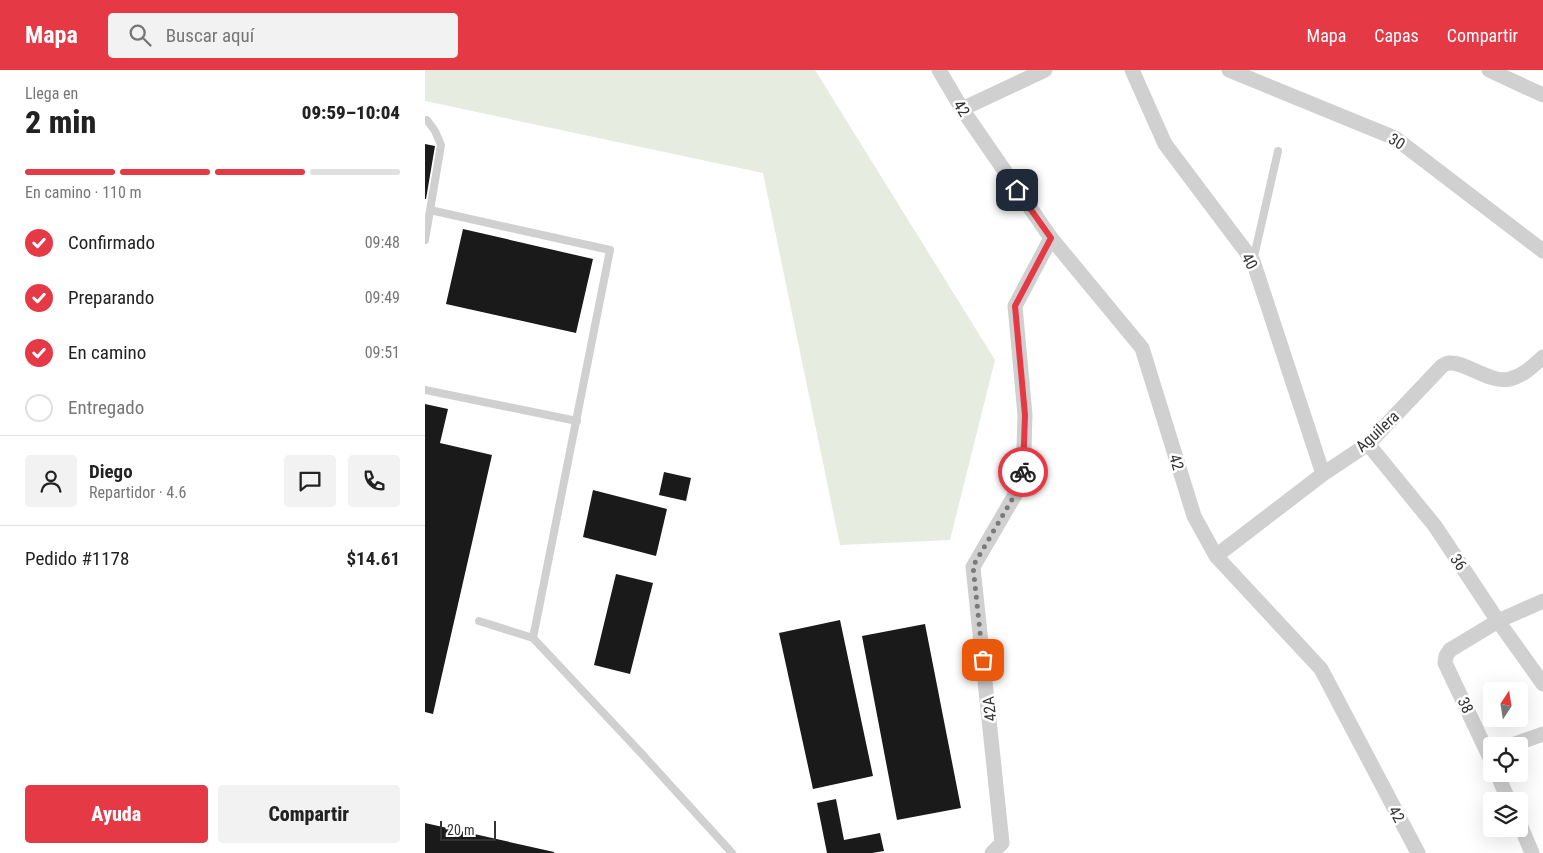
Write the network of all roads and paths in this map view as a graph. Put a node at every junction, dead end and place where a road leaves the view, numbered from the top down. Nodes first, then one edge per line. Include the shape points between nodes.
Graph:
1 (939, 70) edge
2 (1045, 70) edge
3 (1132, 70) edge
4 (1229, 70) edge
5 (1499, 72) edge
6 (1543, 95) edge
7 (962, 109) junction
8 (425, 120) edge
9 (1278, 151) dead end
10 (430, 210) junction
11 (1051, 238) junction
12 (425, 240) edge
13 (1543, 251) edge
14 (1253, 261) junction
15 (1543, 357) edge
16 (425, 390) edge
17 (577, 421) junction
18 (1368, 444) junction
19 (1323, 474) junction
20 (1216, 556) junction
21 (1543, 601) edge
22 (479, 621) dead end
23 (1498, 621) junction
24 (533, 638) junction
25 (1543, 684) edge
26 (1543, 734) edge
27 (1528, 739) edge
28 (1483, 741) edge
29 (1525, 837) edge
30 (997, 848) edge
31 (732, 853) edge
32 (1418, 853) edge
33 (1532, 853) edge

1 - 7 street, 42
2 - 7 street
3 - 14 street, 40 via 1165,144
4 - 13 street, 30 via 1395,138
5 - 6 street
7 - 11 street, 42
8 - 10 lane via 441,145
9 - 14 lane
10 - 12 lane
10 - 17 lane via 610,250
11 - 20 street, 42 via 1142,348 1194,516
11 - 30 street, 42A via 1015,306 1025,415 1023,481 973,566
14 - 19 street, 40
15 - 18 street, Aguilera via 1525,373 1509,380 1491,377 1458,364 1442,366
16 - 17 lane
17 - 24 lane
18 - 19 street, Aguilera
18 - 23 street, 36 via 1435,526
19 - 20 street, Aguilera
20 - 32 street, 42 via 1321,669
21 - 23 street
22 - 24 lane
23 - 25 street, 36
23 - 28 street, 38 via 1450,650 1445,663
24 - 31 lane
26 - 27 street
29 - 33 street

